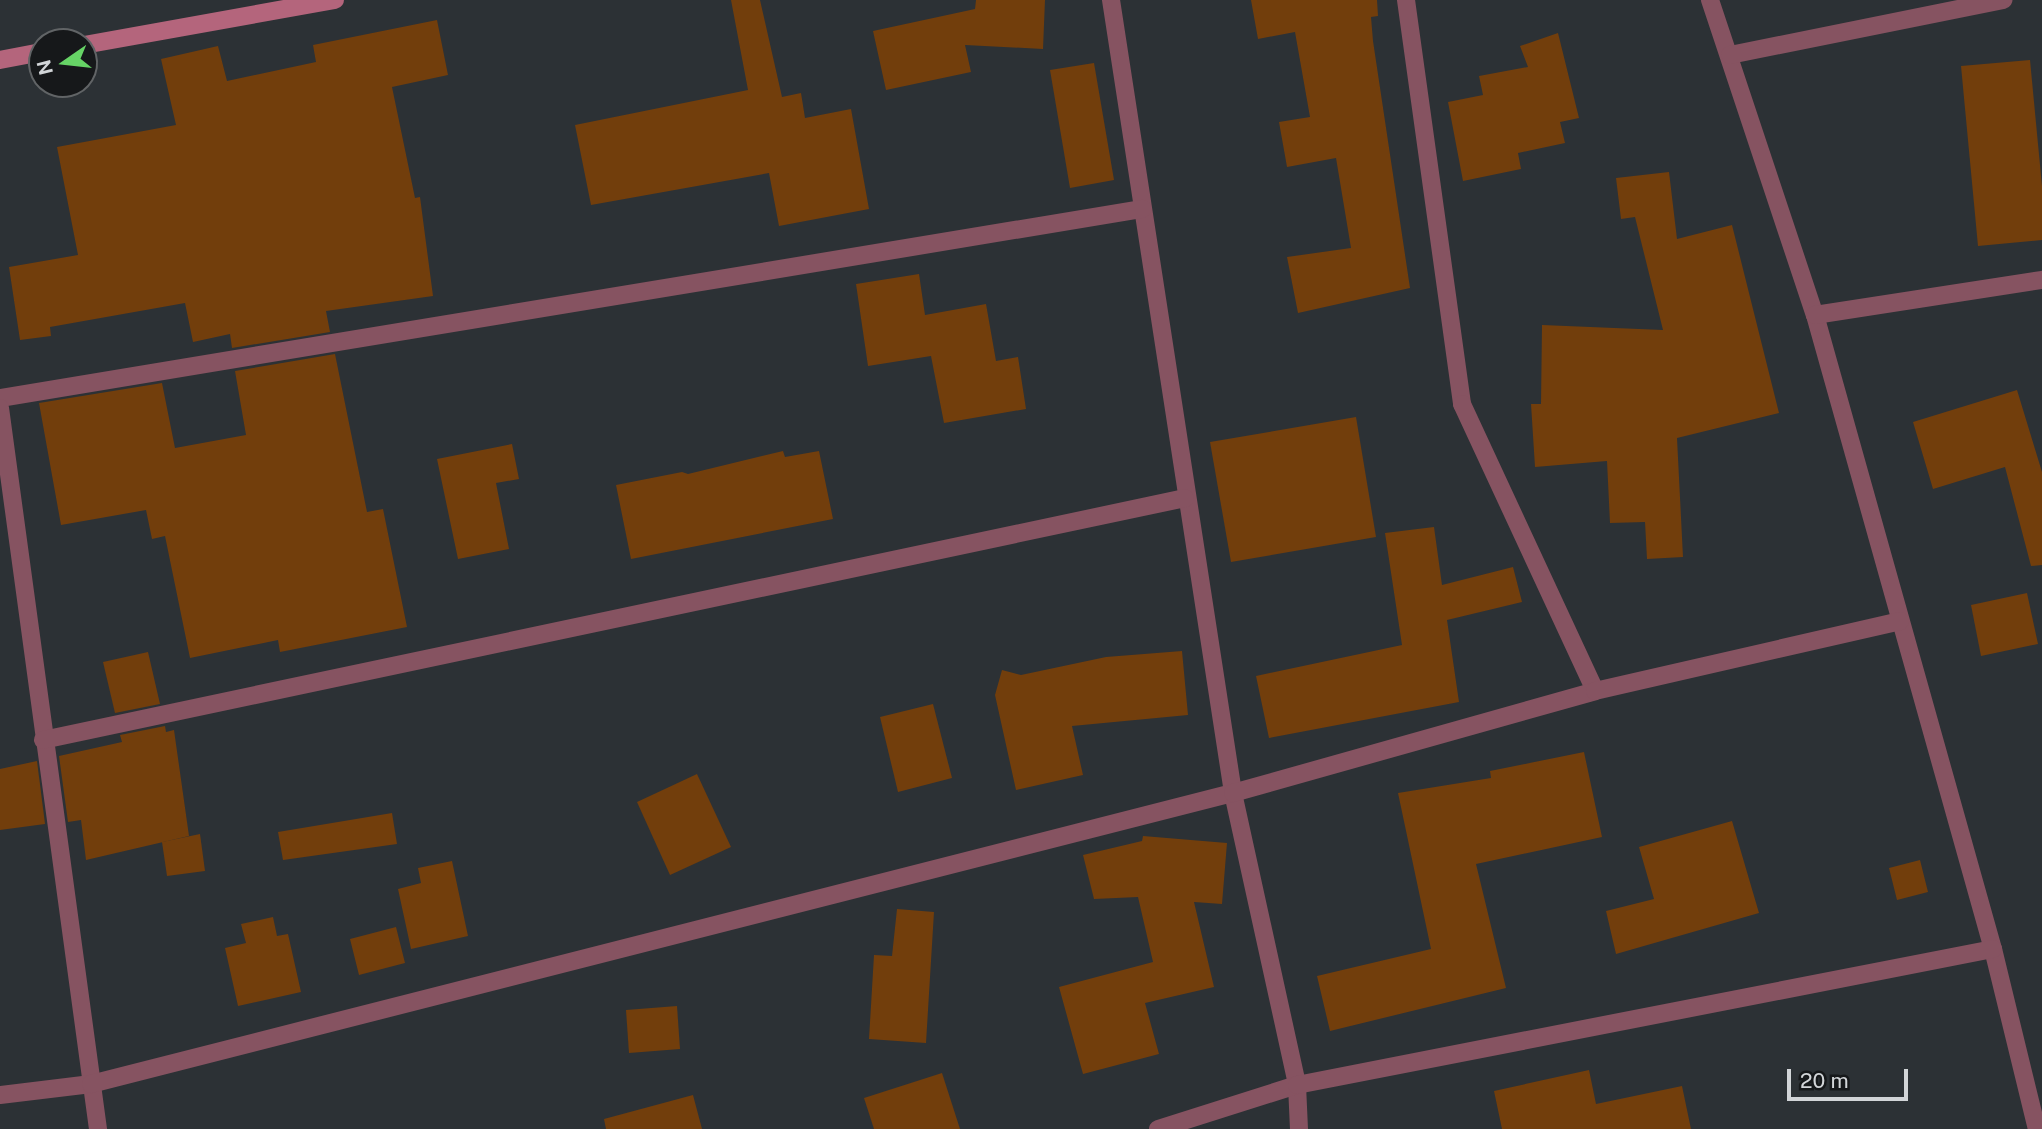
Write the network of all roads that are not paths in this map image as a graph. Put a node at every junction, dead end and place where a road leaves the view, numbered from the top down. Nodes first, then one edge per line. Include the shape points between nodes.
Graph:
1 (335, 0) edge
2 (1111, 0) edge
3 (1406, 0) edge
4 (1710, 0) edge
5 (2004, 0) edge
6 (98, 42) edge
7 (28, 55) edge
8 (1730, 55) junction
9 (0, 60) edge
10 (1142, 209) junction
11 (2042, 280) edge
12 (1815, 315) junction
13 (0, 398) edge
14 (0, 408) edge
15 (1185, 498) junction
16 (1900, 621) junction
17 (1595, 691) junction
18 (43, 740) junction
19 (1234, 793) junction
20 (1993, 949) junction
21 (92, 1084) junction
22 (1297, 1085) junction
23 (0, 1095) edge
24 (98, 1129) edge
25 (1158, 1129) edge
26 (1299, 1129) edge
27 (2038, 1129) edge

1 - 6 street
2 - 10 street
3 - 17 street via 1462,404
4 - 8 street
5 - 8 street
7 - 9 street
8 - 12 street
10 - 13 street
10 - 15 street
11 - 12 street
12 - 16 street
14 - 18 street
15 - 18 street
15 - 19 street
16 - 17 street
16 - 20 street
17 - 19 street
18 - 21 street
19 - 21 street
19 - 22 street
20 - 22 street
20 - 27 street
21 - 23 street
21 - 24 street
22 - 25 street
22 - 26 street

